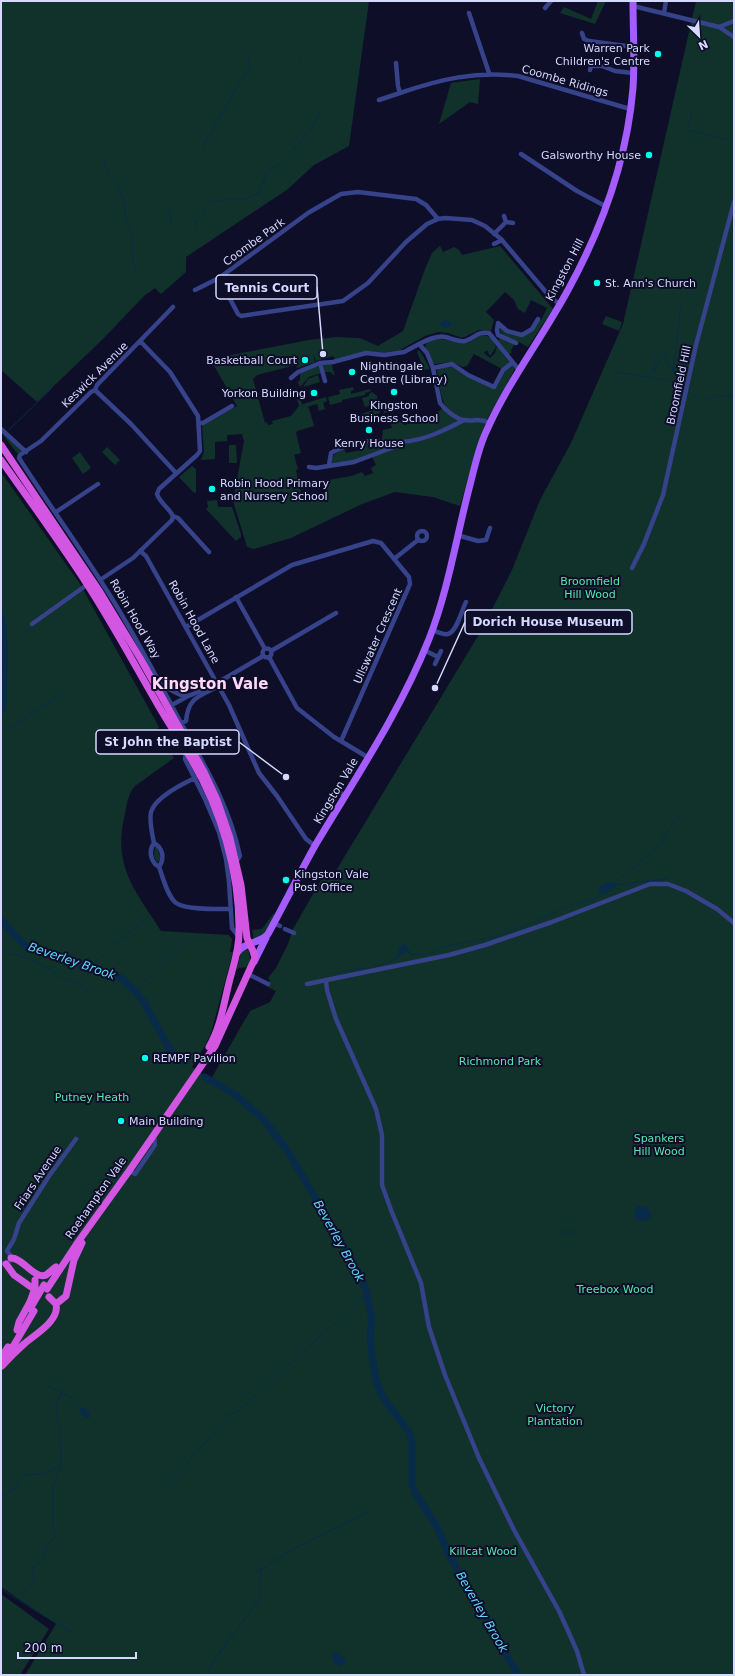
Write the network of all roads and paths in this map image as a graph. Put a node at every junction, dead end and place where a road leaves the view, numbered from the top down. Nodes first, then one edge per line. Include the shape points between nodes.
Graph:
1 (551, 1) edge
2 (666, 1) edge
3 (633, 4) edge
4 (545, 8) dead end
5 (469, 13) dead end
6 (664, 13) junction
7 (734, 21) edge
8 (719, 27) junction
9 (582, 33) dead end
10 (734, 37) edge
11 (634, 47) junction
12 (396, 63) dead end
13 (590, 70) dead end
14 (489, 73) junction
15 (633, 73) junction
16 (400, 92) junction
17 (379, 100) dead end
18 (630, 109) junction
19 (522, 154) dead end
20 (734, 202) edge
21 (607, 207) junction
22 (504, 216) dead end
23 (438, 219) junction
24 (506, 222) junction
25 (513, 222) dead end
26 (494, 234) junction
27 (502, 240) junction
28 (494, 244) dead end
29 (219, 278) junction
30 (195, 290) dead end
31 (560, 304) junction
32 (173, 307) dead end
33 (538, 319) dead end
34 (497, 338) junction
35 (140, 342) junction
36 (516, 343) dead end
37 (419, 344) junction
38 (320, 363) junction
39 (512, 363) junction
40 (433, 368) junction
41 (519, 370) junction
42 (291, 378) dead end
43 (325, 381) dead end
44 (95, 390) junction
45 (232, 406) dead end
46 (464, 420) junction
47 (199, 423) junction
48 (490, 423) junction
49 (1, 429) edge
50 (405, 442) junction
51 (1, 445) edge
52 (26, 452) junction
53 (1, 460) edge
54 (329, 465) junction
55 (309, 467) dead end
56 (176, 473) junction
57 (98, 484) dead end
58 (56, 512) junction
59 (173, 516) junction
60 (490, 528) dead end
61 (458, 534) junction
62 (418, 540) dead end
63 (140, 551) junction
64 (209, 552) dead end
65 (394, 559) junction
66 (632, 568) dead end
67 (100, 580) junction
68 (88, 584) junction
69 (236, 597) junction
70 (466, 602) dead end
71 (336, 613) dead end
72 (32, 624) dead end
73 (186, 627) junction
74 (432, 630) junction
75 (265, 649) junction
76 (424, 650) junction
77 (271, 651) junction
78 (441, 651) dead end
79 (263, 656) junction
80 (269, 657) junction
81 (438, 657) junction
82 (436, 664) dead end
83 (218, 683) junction
84 (162, 688) junction
85 (190, 695) junction
86 (173, 705) junction
87 (182, 723) junction
88 (341, 741) junction
89 (186, 752) junction
90 (369, 758) junction
91 (195, 778) junction
92 (346, 796) junction
93 (328, 800) dead end
94 (154, 843) junction
95 (315, 846) junction
96 (238, 859) junction
97 (159, 867) junction
98 (231, 909) junction
99 (734, 924) edge
100 (285, 929) dead end
101 (294, 933) dead end
102 (268, 934) junction
103 (239, 937) junction
104 (249, 944) junction
105 (237, 953) junction
106 (254, 962) junction
107 (248, 974) junction
108 (326, 981) junction
109 (268, 984) dead end
110 (307, 984) dead end
111 (213, 1044) junction
112 (76, 1139) dead end
113 (100, 1212) junction
114 (7, 1251) junction
115 (1, 1252) edge
116 (11, 1258) junction
117 (4, 1264) edge
118 (56, 1267) junction
119 (31, 1271) junction
120 (33, 1284) junction
121 (47, 1291) junction
122 (56, 1304) junction
123 (31, 1307) junction
124 (1, 1358) edge
125 (1, 1367) edge
126 (584, 1675) edge

1 - 4 street
2 - 6 street
3 - 6 street
3 - 11 main road, Kingston Hill
5 - 14 street
6 - 8 street
7 - 8 street
8 - 10 street
9 - 11 street via 584,39 589,41
11 - 15 main road, Kingston Hill
12 - 16 street
13 - 15 street via 591,66 596,65
14 - 16 street, Coombe Ridings via 436,82
14 - 18 street, Coombe Ridings via 518,76
15 - 18 main road, Kingston Hill
16 - 17 street, Coombe Ridings
18 - 21 main road, Kingston Hill via 618,170
19 - 21 street via 577,191
20 - 66 street, Broomfield Hill via 696,345 663,495
21 - 31 main road, Kingston Hill via 590,247
22 - 24 street
23 - 26 street, Coombe Park via 472,220
23 - 29 street, Coombe Park via 426,205 416,199 358,192 341,194 308,213
23 - 29 street, Coombe Park via 427,224 406,242 368,283 343,301 241,316
24 - 25 street
24 - 26 street
26 - 27 street, Coombe Park
27 - 28 street
27 - 31 street, Coombe Park via 551,298
29 - 30 street
31 - 41 main road, Kingston Hill
32 - 35 street, Keswick Avenue
33 - 34 street via 532,329 522,335 507,331 498,323
34 - 36 street
34 - 37 street via 489,333 480,332 466,340 437,336
34 - 39 street
35 - 44 street, Keswick Avenue
35 - 47 street via 170,372 198,416
37 - 38 street via 404,352 384,355 366,353
37 - 40 street via 427,353
38 - 42 street via 298,372
38 - 43 street
39 - 40 street via 503,370 494,387 452,364
39 - 41 street
40 - 46 street via 440,403
41 - 48 main road, Kingston Hill
44 - 52 street, Keswick Avenue
44 - 56 street via 131,424
45 - 47 street
46 - 48 street via 481,419
46 - 50 street via 438,434
47 - 56 street via 199,453
48 - 61 main road, Kingston Hill via 477,460
49 - 52 street
50 - 54 street via 354,462
50 - 54 street via 391,444 378,441 339,448 331,453
51 - 96 highway, Robin Hood Way via 100,592 156,687 201,766 217,800
52 - 58 street, Robin Hood Way via 19,458
53 - 68 highway, Robin Hood Way
54 - 55 street
56 - 59 street via 157,494
57 - 58 street
58 - 67 street, Robin Hood Way
59 - 63 street via 172,520
59 - 64 street via 178,518
60 - 61 street via 486,540 478,541
61 - 74 main road, Kingston Vale
62 - 65 street
63 - 67 street
63 - 73 street, Robin Hood Lane via 146,556
65 - 69 street, Ullswater Crescent via 380,543 372,541 292,564
65 - 88 street, Ullswater Crescent via 409,577 410,584
67 - 84 street, Robin Hood Way
68 - 72 street
68 - 89 highway, Robin Hood Way
69 - 73 street, Ullswater Crescent
69 - 75 street
70 - 74 street via 450,633
71 - 77 street
73 - 83 street, Robin Hood Lane
74 - 76 main road, Kingston Vale
75 - 77 street
75 - 79 street
76 - 81 street
76 - 90 main road, Kingston Vale
77 - 80 street
78 - 81 street
79 - 80 street
79 - 83 street
80 - 88 street via 297,708
81 - 82 street
83 - 85 street
83 - 87 street via 192,701 187,709 186,720
83 - 95 street, Robin Hood Lane via 259,773 306,839
84 - 85 street via 168,688 177,694
84 - 86 street, Robin Hood Way
85 - 86 street
86 - 87 street, Robin Hood Way
87 - 96 street, Robin Hood Way via 221,796 234,832
88 - 90 street
89 - 91 street, Robin Hood Way via 184,757
89 - 103 highway, Robin Hood Way via 210,797 225,839 235,884
90 - 92 main road, Kingston Vale
91 - 94 street via 154,805 150,817
91 - 98 street, Robin Hood Way via 214,819 222,844
92 - 93 street via 339,789 332,802
92 - 95 main road, Kingston Vale
94 - 97 street via 161,850 163,857
94 - 97 street via 151,847 152,860
95 - 102 main road, Kingston Vale via 277,924
96 - 104 highway, Robin Hood Way
97 - 98 street via 170,895 176,903 191,907
98 - 103 street, Robin Hood Way via 232,929
99 - 108 street via 718,909 686,891 668,884 650,884 485,945
100 - 101 street
102 - 104 main road via 262,940
102 - 106 main road, Kingston Vale
103 - 105 highway, Robin Hood Way
104 - 105 main road
104 - 106 highway via 254,953
105 - 111 highway
106 - 107 highway
107 - 109 street
107 - 111 highway
108 - 110 street
108 - 126 street via 336,1019 376,1109 382,1136 382,1186 421,1283 429,1327 444,1374 479,1458 511,1524 559,1611 577,1651
111 - 113 highway, Roehampton Vale
111 - 118 highway, Roehampton Vale
112 - 114 street, Friars Avenue via 19,1222
113 - 121 highway, Roehampton Vale
113 - 122 highway via 77,1254 66,1296
114 - 115 street
114 - 116 street
116 - 117 street
116 - 119 highway via 20,1260
117 - 120 highway via 14,1275
118 - 119 highway via 44,1276
118 - 121 highway, Roehampton Vale
119 - 120 highway
120 - 123 highway, bridge
121 - 122 highway
121 - 123 highway, Roehampton Vale
122 - 125 highway via 55,1313 43,1329
123 - 124 highway via 19,1322
123 - 125 highway, Roehampton Vale

